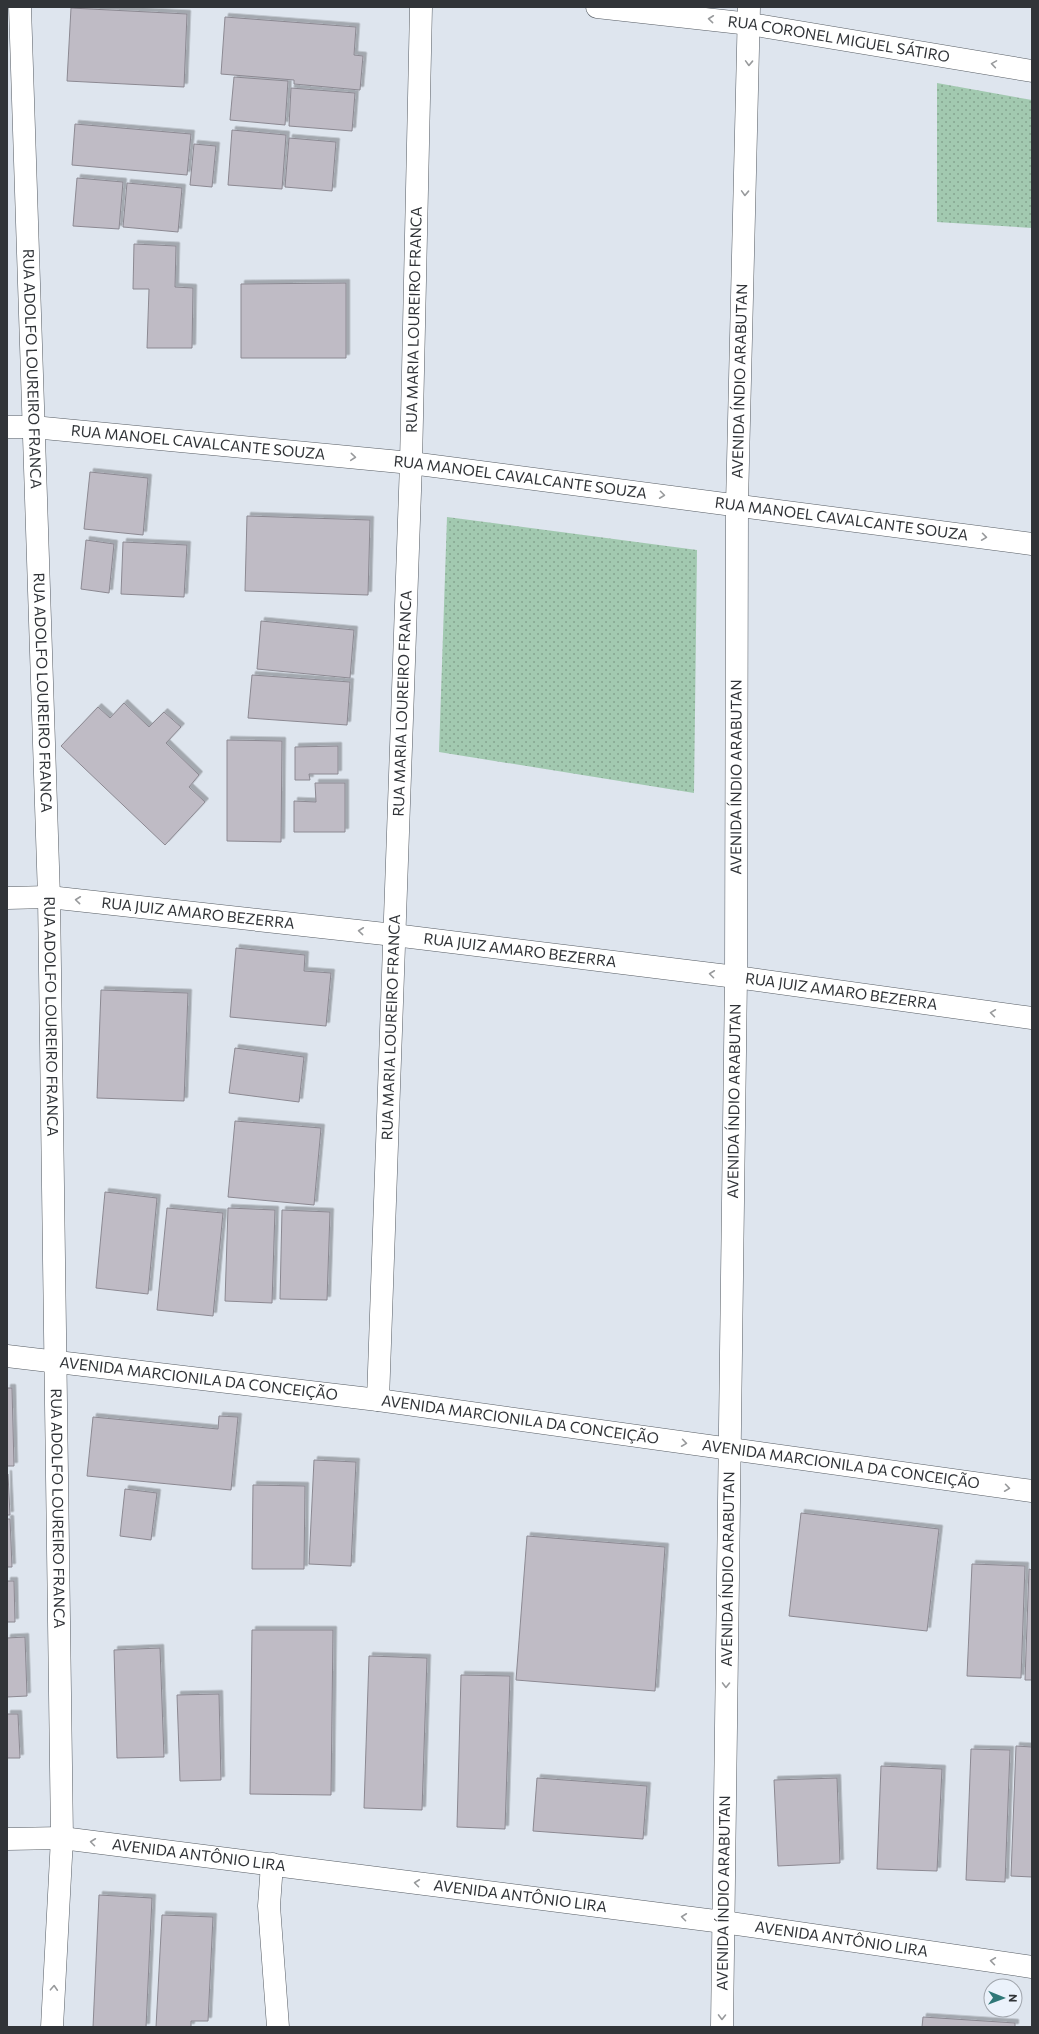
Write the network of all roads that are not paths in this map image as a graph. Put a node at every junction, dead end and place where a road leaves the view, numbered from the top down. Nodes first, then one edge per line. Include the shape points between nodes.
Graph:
1 (20, 7) edge
2 (422, 7) edge
3 (597, 7) edge
4 (750, 15) edge
5 (1032, 71) edge
6 (32, 426) junction
7 (7, 427) edge
8 (411, 463) junction
9 (737, 504) junction
10 (1032, 544) edge
11 (49, 897) junction
12 (7, 898) edge
13 (394, 935) junction
14 (736, 977) junction
15 (1032, 1018) edge
16 (7, 1356) edge
17 (55, 1363) junction
18 (378, 1400) junction
19 (730, 1450) junction
20 (1032, 1491) edge
21 (62, 1838) junction
22 (7, 1840) edge
23 (272, 1864) junction
24 (723, 1922) junction
25 (1032, 1967) edge
26 (52, 2027) edge
27 (278, 2027) edge
28 (722, 2027) edge

1 - 6 street, RUA ADOLFO LOUREIRO FRANCA
2 - 8 street, RUA MARIA LOUREIRO FRANCA
4 -> 3 street, RUA CORONEL MIGUEL SÁTIRO
5 -> 4 street, RUA CORONEL MIGUEL SÁTIRO
4 -> 9 street, AVENIDA ÍNDIO ARABUTAN
6 - 7 street, RUA MANOEL CAVALCANTE SOUZA
6 -> 8 street, RUA MANOEL CAVALCANTE SOUZA
6 - 11 street, RUA ADOLFO LOUREIRO FRANCA
8 -> 9 street, RUA MANOEL CAVALCANTE SOUZA
8 - 13 street, RUA MARIA LOUREIRO FRANCA
9 -> 10 street, RUA MANOEL CAVALCANTE SOUZA
9 - 14 street, AVENIDA ÍNDIO ARABUTAN
11 - 12 street, RUA JUIZ AMARO BEZERRA
13 -> 11 street, RUA JUIZ AMARO BEZERRA
11 - 17 street, RUA ADOLFO LOUREIRO FRANCA
14 -> 13 street, RUA JUIZ AMARO BEZERRA
13 - 18 street, RUA MARIA LOUREIRO FRANCA
15 -> 14 street, RUA JUIZ AMARO BEZERRA
14 - 19 street, AVENIDA ÍNDIO ARABUTAN
16 - 17 street, AVENIDA MARCIONILA DA CONCEIÇÃO
17 - 18 street, AVENIDA MARCIONILA DA CONCEIÇÃO
17 - 21 street, RUA ADOLFO LOUREIRO FRANCA
18 -> 19 street, AVENIDA MARCIONILA DA CONCEIÇÃO
19 -> 20 street, AVENIDA MARCIONILA DA CONCEIÇÃO
19 -> 24 street, AVENIDA ÍNDIO ARABUTAN
21 - 22 street, AVENIDA ANTÔNIO LIRA
23 -> 21 street, AVENIDA ANTÔNIO LIRA
26 -> 21 street, RUA ADOLFO LOUREIRO FRANCA
24 -> 23 street, AVENIDA ANTÔNIO LIRA
23 - 27 street via 269,1906
25 -> 24 street, AVENIDA ANTÔNIO LIRA
24 -> 28 street, AVENIDA ÍNDIO ARABUTAN

